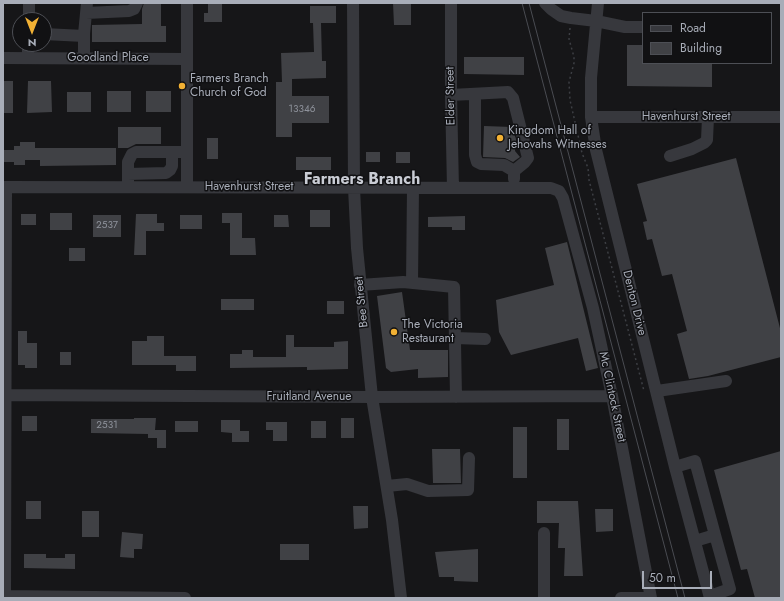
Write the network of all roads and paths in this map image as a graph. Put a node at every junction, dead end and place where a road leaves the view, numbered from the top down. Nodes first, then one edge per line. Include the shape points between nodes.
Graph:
1 (137, 3) edge
2 (186, 3) edge
3 (353, 3) edge
4 (451, 3) edge
5 (545, 3) edge
6 (598, 3) edge
7 (86, 8) edge
8 (596, 21) junction
9 (642, 27) edge
10 (52, 34) edge
11 (84, 36) junction
12 (28, 52) edge
13 (3, 58) edge
14 (28, 58) junction
15 (84, 58) junction
16 (187, 59) junction
17 (451, 95) junction
18 (475, 95) junction
19 (592, 117) junction
20 (708, 117) junction
21 (781, 117) edge
22 (172, 152) junction
23 (187, 152) junction
24 (670, 156) dead end
25 (514, 171) junction
26 (128, 174) junction
27 (5, 187) edge
28 (128, 187) junction
29 (187, 187) junction
30 (354, 188) junction
31 (414, 188) junction
32 (453, 188) junction
33 (514, 188) junction
34 (564, 198) joint
35 (412, 283) junction
36 (360, 285) junction
37 (455, 338) junction
38 (485, 339) dead end
39 (726, 381) dead end
40 (657, 391) junction
41 (6, 395) junction
42 (612, 396) junction
43 (372, 397) junction
44 (456, 397) junction
45 (469, 458) dead end
46 (675, 467) junction
47 (387, 486) junction
48 (544, 533) dead end
49 (715, 535) junction
50 (695, 541) junction
51 (734, 594) edge
52 (4, 596) edge
53 (710, 597) edge
54 (185, 598) edge
55 (401, 598) edge
56 (544, 598) edge
57 (621, 598) edge
58 (651, 598) edge

1 - 7 street via 134,10 129,11
2 - 16 street
3 - 30 street, Bee Street
4 - 17 street, Elder Street
5 - 8 street via 561,16
6 - 8 street, Denton Drive
7 - 11 street
8 - 9 street via 625,27
8 - 19 street, Denton Drive via 591,78
10 - 11 street
11 - 15 street
12 - 14 street
13 - 14 street, Goodland Place
14 - 15 street, Goodland Place
15 - 16 street, Goodland Place
16 - 23 street
17 - 18 street
17 - 32 street, Elder Street
18 - 25 street via 477,162 504,165
18 - 25 street via 508,92 513,98 528,158
19 - 20 street, Havenhurst Street
19 - 40 street, Denton Drive via 596,150
20 - 21 street, Havenhurst Street
20 - 24 street via 707,140 692,149
22 - 23 street
22 - 26 street via 170,170 161,173
22 - 26 street via 136,152 129,156
23 - 29 street
25 - 33 street
26 - 28 street
27 - 28 street, Havenhurst Street
27 - 41 street
28 - 29 street, Havenhurst Street
29 - 30 street, Havenhurst Street
30 - 31 street, Havenhurst Street
30 - 36 street, Bee Street
31 - 32 street, Havenhurst Street
31 - 35 street
32 - 33 street, Havenhurst Street
33 - 34 street, Havenhurst Street via 551,188 559,191
34 - 42 street, Mc Clintock Street
35 - 36 street
35 - 37 street via 454,287
36 - 43 street, Bee Street
37 - 38 street
37 - 44 street
39 - 40 street
40 - 46 street, Denton Drive
41 - 43 street, Fruitland Avenue
41 - 52 street
42 - 44 street, Fruitland Avenue
42 - 58 street, Mc Clintock Street
43 - 44 street, Fruitland Avenue
43 - 47 street, Bee Street
45 - 47 street via 468,490 428,490 407,484
46 - 49 street via 695,461
46 - 50 street, Denton Drive
47 - 55 street, Bee Street
48 - 56 street
49 - 50 street
49 - 51 street
50 - 53 street, Denton Drive
51 - 53 street
52 - 54 street
57 - 58 street

